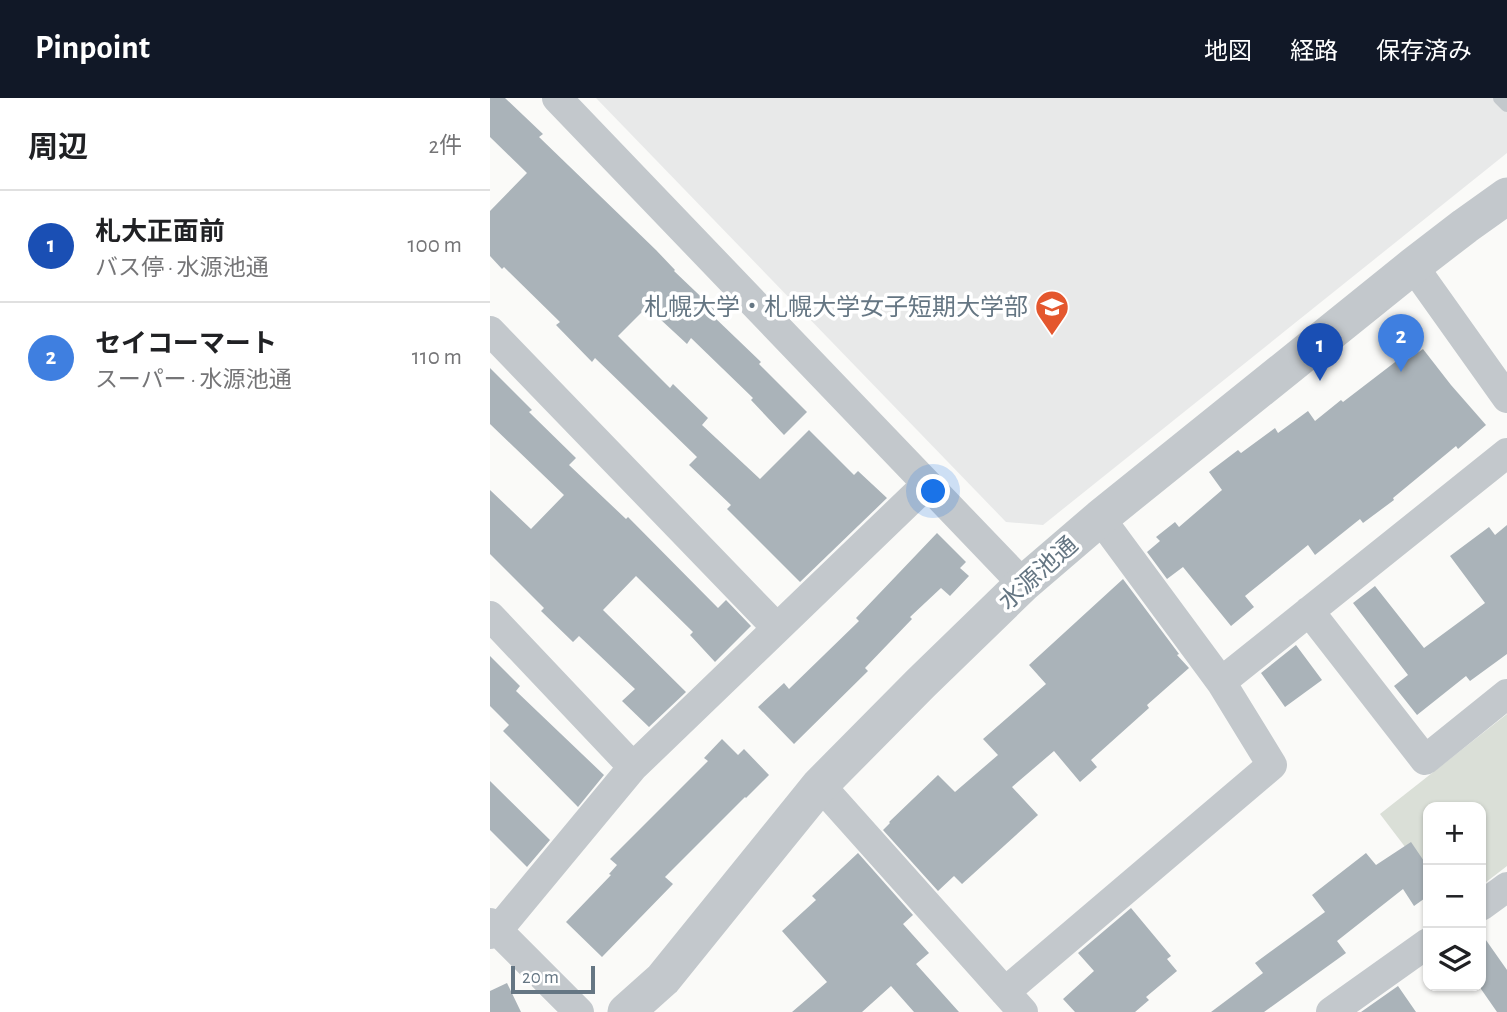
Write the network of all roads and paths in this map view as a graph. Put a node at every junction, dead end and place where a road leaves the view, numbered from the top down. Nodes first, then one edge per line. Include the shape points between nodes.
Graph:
1 (557, 98) edge
2 (1500, 98) edge
3 (1507, 105) edge
4 (1507, 195) edge
5 (1413, 266) junction
6 (490, 331) edge
7 (1507, 398) edge
8 (1507, 453) edge
9 (927, 484) junction
10 (1100, 518) junction
11 (1023, 584) junction
12 (1309, 611) junction
13 (490, 616) edge
14 (777, 628) junction
15 (1221, 682) junction
16 (1507, 694) edge
17 (633, 767) junction
18 (820, 785) junction
19 (1507, 887) edge
20 (1486, 902) edge
21 (493, 929) edge
22 (1423, 947) edge
23 (1014, 1002) edge
24 (579, 1012) edge
25 (626, 1012) edge
26 (1331, 1012) edge

1 - 9 street
2 - 3 lane
4 - 5 street, 水源池通
5 - 7 street
5 - 10 street, 水源池通
6 - 14 street
8 - 12 street
9 - 11 street
9 - 14 street
10 - 11 street, 水源池通
10 - 15 street
11 - 18 street, 水源池通
12 - 15 street
12 - 16 street via 1425,760
13 - 17 street
14 - 17 street
15 - 23 street via 1272,765
17 - 21 street
18 - 23 street
18 - 25 street, 水源池通 via 663,979
19 - 20 street
21 - 24 street
22 - 26 street

